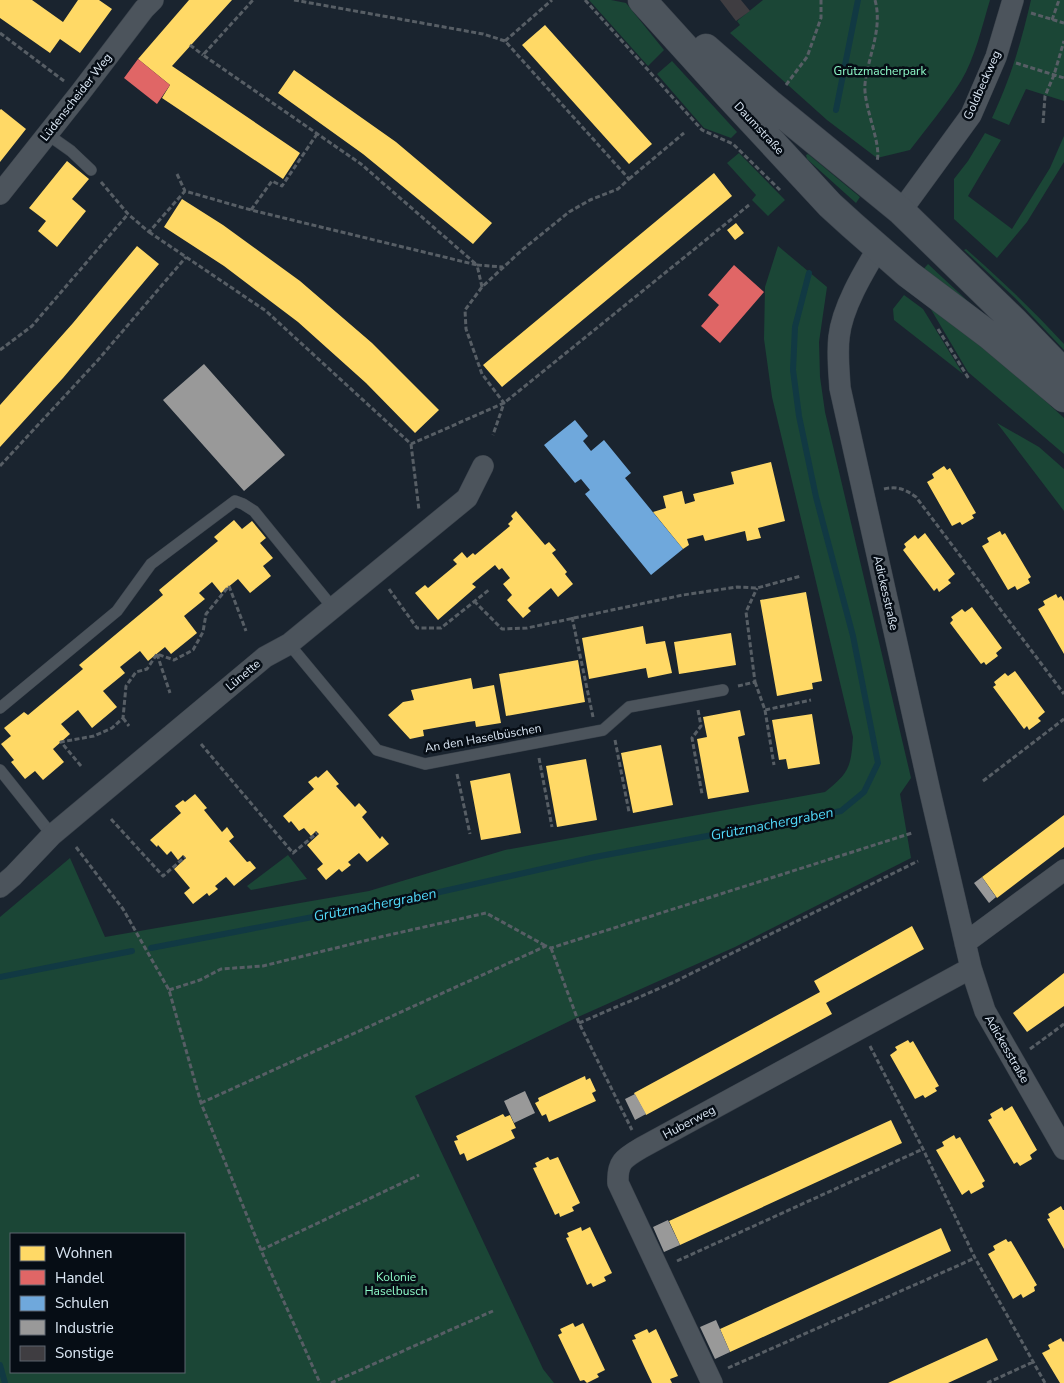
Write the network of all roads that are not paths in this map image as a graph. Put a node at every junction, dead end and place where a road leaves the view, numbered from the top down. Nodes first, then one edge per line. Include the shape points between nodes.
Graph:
1 (153, 0) edge
2 (644, 2) edge
3 (1012, 4) edge
4 (47, 134) junction
5 (91, 170) road end
6 (0, 194) edge
7 (901, 211) junction
8 (878, 248) junction
9 (1064, 373) edge
10 (1064, 398) edge
11 (483, 466) dead end
12 (333, 608) junction
13 (289, 644) junction
14 (723, 690) road end
15 (0, 708) edge
16 (0, 770) edge
17 (52, 835) junction
18 (1064, 870) edge
19 (0, 886) edge
20 (965, 943) junction
21 (971, 968) junction
22 (1064, 1149) edge
23 (712, 1383) edge

1 - 4 street, Lüdenscheider Weg
2 - 7 main road, Daumstraße via 705,48
2 - 8 main road, Daumstraße via 830,205
3 - 7 street, Goldbeckweg via 996,57 971,116
4 - 5 lane
4 - 6 street, Lüdenscheider Weg
7 - 8 main road
7 - 9 main road, Daumstraße
8 - 10 main road, Daumstraße
8 - 20 street, Adickesstraße via 863,273 842,323 839,336 840,388
11 - 12 street, Lünette via 467,498
12 - 13 street, Lünette
12 - 15 lane via 254,511 235,501 150,564 117,611
13 - 14 lane, An den Haselbüschen via 377,750 425,764 603,730 629,707
13 - 17 street, Lünette via 265,657
16 - 17 lane
17 - 19 street, Lünette
18 - 20 street
20 - 21 street, Adickesstraße
21 - 22 street, Adickesstraße via 985,1011
21 - 23 street, Huberweg via 641,1148 620,1164 618,1183

